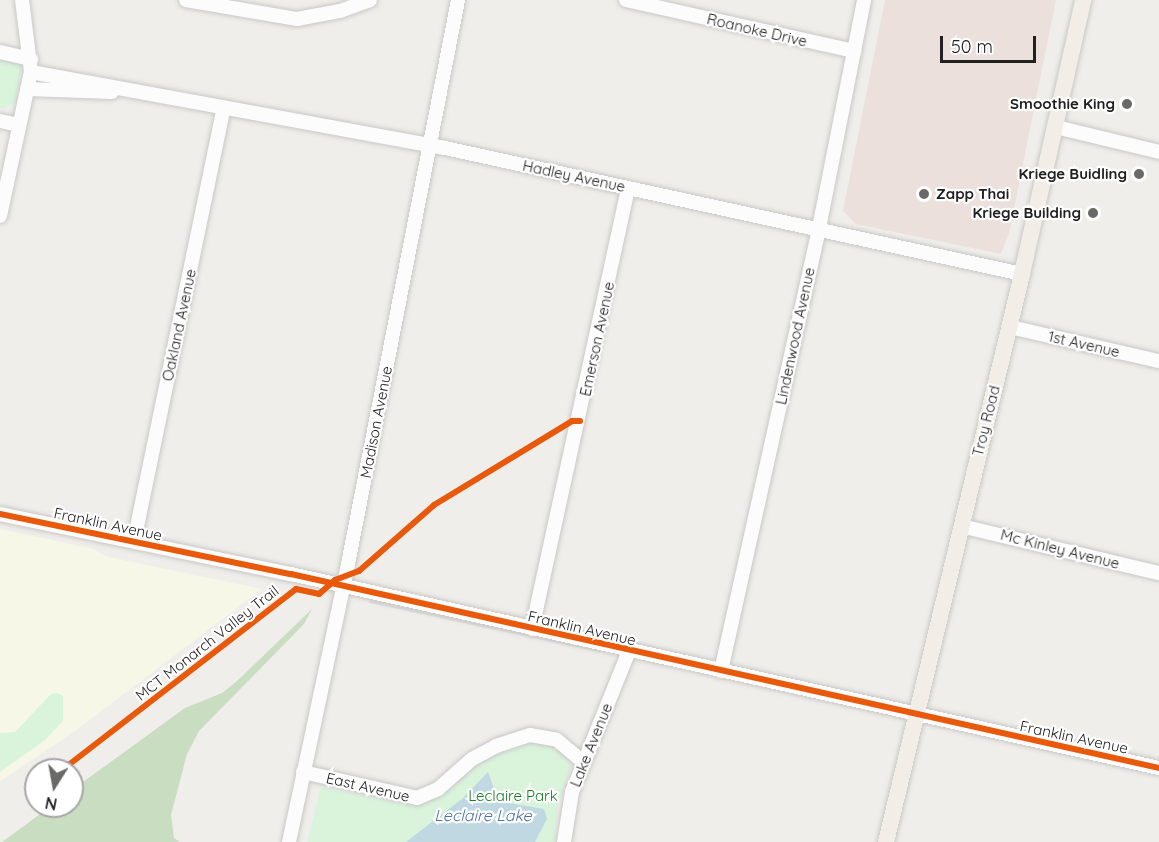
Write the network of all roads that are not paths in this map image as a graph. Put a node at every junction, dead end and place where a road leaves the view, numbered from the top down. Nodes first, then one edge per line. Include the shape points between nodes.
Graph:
1 (22, 0) edge
2 (186, 0) edge
3 (370, 0) edge
4 (458, 0) edge
5 (626, 0) edge
6 (864, 0) edge
7 (1083, 0) edge
8 (854, 51) junction
9 (0, 52) edge
10 (31, 65) junction
11 (27, 89) junction
12 (123, 91) junction
13 (224, 108) junction
14 (0, 121) edge
15 (19, 124) junction
16 (1056, 127) junction
17 (429, 146) junction
18 (1159, 152) edge
19 (628, 188) junction
20 (0, 216) edge
21 (818, 233) junction
22 (1022, 274) junction
23 (1010, 327) junction
24 (1159, 361) edge
25 (0, 514) edge
26 (961, 526) junction
27 (134, 541) junction
28 (1159, 573) edge
29 (341, 586) junction
30 (532, 629) junction
31 (629, 651) junction
32 (721, 671) junction
33 (917, 716) junction
34 (584, 763) junction
35 (1159, 768) edge
36 (303, 772) junction
37 (290, 842) edge
38 (564, 842) edge
39 (886, 842) edge

1 - 10 street
2 - 3 street via 297,19 340,11
4 - 17 street, Madison Avenue
5 - 8 street, Roanoke Drive
6 - 8 street, Lindenwood Avenue
7 - 16 main road, Troy Road
8 - 21 street, Lindenwood Avenue
9 - 10 street, Hadley Avenue
10 - 11 street
10 - 12 street, Hadley Avenue
11 - 12 street, Hadley Avenue
11 - 15 street
12 - 13 street, Hadley Avenue
13 - 17 street, Hadley Avenue
13 - 27 street, Oakland Avenue
14 - 15 street
15 - 20 street
16 - 18 street
16 - 22 main road, Troy Road
17 - 19 street, Hadley Avenue
17 - 29 street, Madison Avenue
19 - 21 street, Hadley Avenue
19 - 30 street, Emerson Avenue
21 - 22 street, Hadley Avenue
21 - 32 street, Lindenwood Avenue
22 - 23 main road, Troy Road
23 - 24 street, 1st Avenue
23 - 26 main road, Troy Road
25 - 27 street, Franklin Avenue
26 - 28 street, Mc Kinley Avenue
26 - 33 main road, Troy Road
27 - 29 street, Franklin Avenue
29 - 30 street, Franklin Avenue
29 - 36 street, Madison Avenue
30 - 31 street, Franklin Avenue
31 - 32 street, Franklin Avenue
31 - 34 street, Lake Avenue
32 - 33 street, Franklin Avenue
33 - 35 street, Franklin Avenue
33 - 39 main road, Troy Road
34 - 36 street, East Avenue via 557,741 530,735 496,746 466,764 438,789 417,798
34 - 38 street, Lake Avenue via 566,811
36 - 37 street, Madison Avenue

